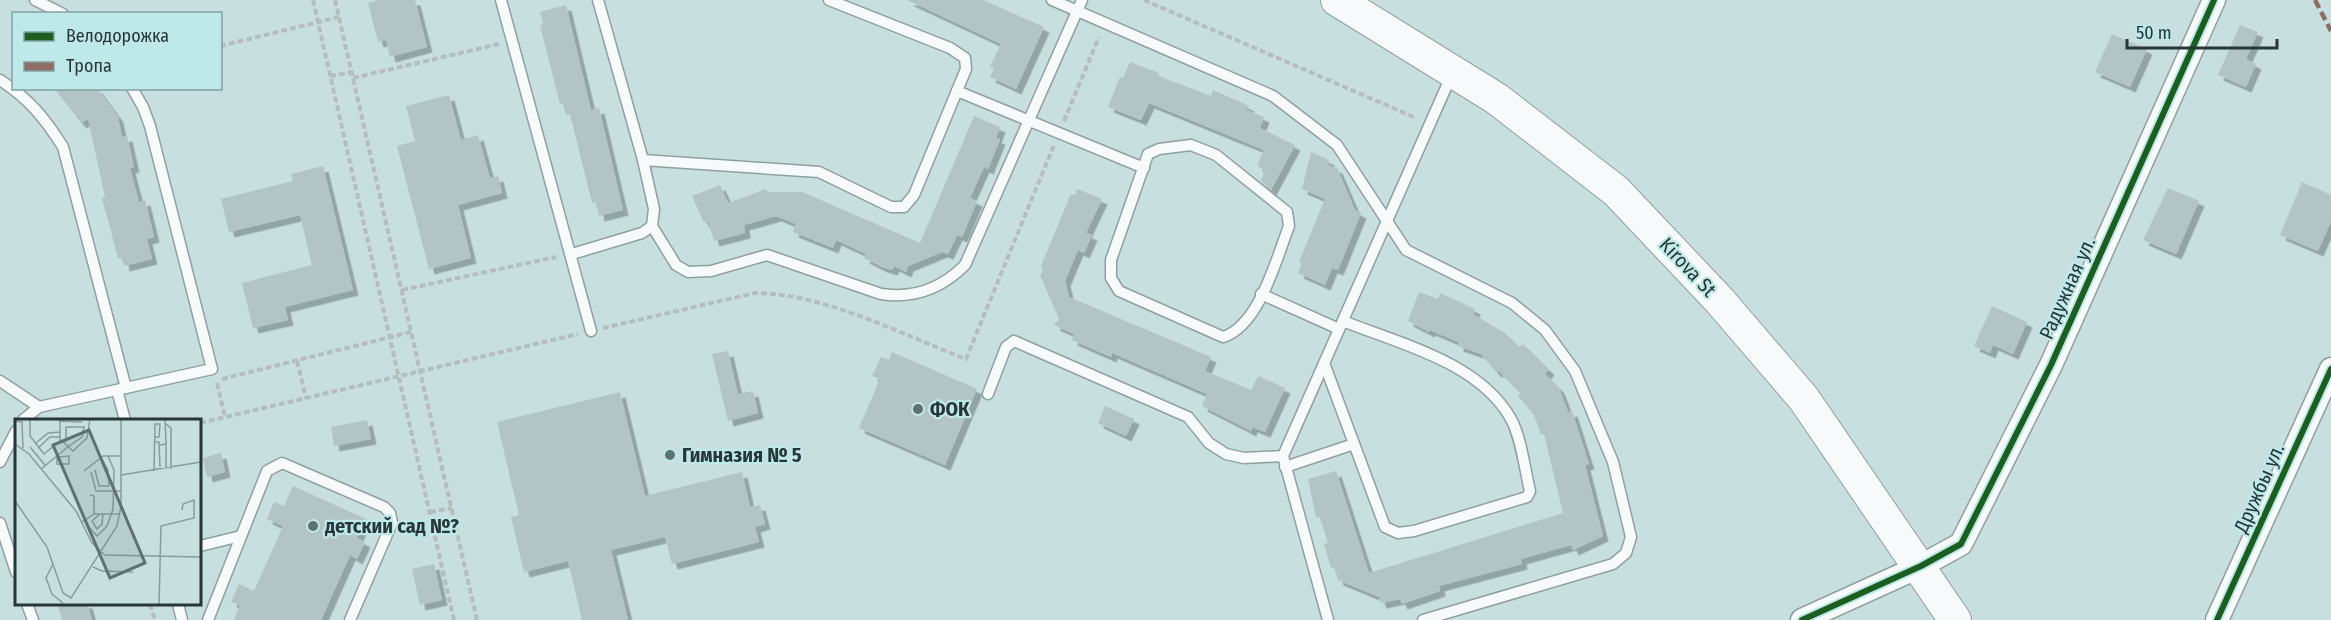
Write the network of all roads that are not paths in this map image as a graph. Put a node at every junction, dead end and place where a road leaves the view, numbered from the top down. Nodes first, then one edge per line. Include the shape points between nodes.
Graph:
1 (35, 0) edge
2 (501, 0) edge
3 (598, 0) edge
4 (829, 0) edge
5 (1052, 0) edge
6 (1082, 0) edge
7 (1337, 0) edge
8 (2214, 0) edge
9 (1077, 11) junction
10 (59, 12) edge
11 (1453, 72) junction
12 (15, 90) edge
13 (133, 90) edge
14 (957, 91) junction
15 (1028, 121) junction
16 (643, 160) junction
17 (1144, 168) junction
18 (1386, 222) junction
19 (652, 226) junction
20 (572, 254) junction
21 (1261, 294) junction
22 (1341, 325) junction
23 (591, 331) road end
24 (1324, 363) junction
25 (2331, 369) edge
26 (0, 381) edge
27 (121, 389) junction
28 (988, 394) dead end
29 (39, 408) junction
30 (24, 419) edge
31 (125, 419) edge
32 (15, 433) edge
33 (1354, 444) junction
34 (0, 462) edge
35 (1284, 462) junction
36 (0, 523) edge
37 (241, 536) junction
38 (201, 546) edge
39 (1921, 566) junction
40 (15, 569) edge
41 (28, 605) edge
42 (178, 605) edge
43 (33, 620) edge
44 (182, 620) edge
45 (208, 620) edge
46 (350, 620) edge
47 (1328, 620) edge
48 (1423, 620) edge
49 (1802, 620) edge
50 (1955, 620) edge
51 (2217, 620) edge

1 - 10 lane
2 - 20 lane
3 - 16 lane
4 - 14 lane via 950,48 964,58 966,69
5 - 9 lane
6 - 9 lane
7 - 11 main road, Kirova St
8 - 39 street, Радужная ул. via 2051,365 1961,544
9 - 15 lane
9 - 18 lane via 1273,96 1337,145
11 - 18 lane
11 - 39 main road, Kirova St via 1497,99 1624,199 1720,301 1804,399
12 - 27 lane via 44,116 63,147
13 - 27 lane via 150,126 212,369
14 - 15 lane
14 - 16 lane via 914,195 904,207 891,207 819,172
15 - 17 lane
15 - 19 lane via 965,265 936,288 898,297 881,294 767,255 711,271 688,272 676,265
16 - 19 lane via 654,209
17 - 21 lane via 1148,154 1191,145 1216,155 1287,212 1289,226
17 - 21 lane via 1111,260 1111,278 1119,291 1223,337 1233,334 1250,319
18 - 22 lane
18 - 48 lane via 1406,250 1512,303 1545,330 1575,371 1608,452 1631,537 1626,553 1613,564
19 - 20 lane via 642,233
20 - 23 lane
21 - 22 lane
22 - 24 lane
22 - 33 lane via 1437,359 1495,396 1513,422 1530,491 1527,497 1398,533 1384,527
24 - 33 lane
24 - 35 lane
25 - 51 street, Дружбы ул.
26 - 29 lane
27 - 29 lane
27 - 31 lane
28 - 35 lane via 1006,347 1014,341 1188,417 1209,443 1226,454
29 - 30 lane
32 - 34 lane
33 - 35 lane
35 - 47 lane
36 - 40 lane
37 - 38 lane
37 - 45 lane
37 - 46 lane via 267,471 282,464 384,507 392,523
39 - 49 street, Радужная ул.
39 - 50 main road, Kirova St
41 - 43 lane
42 - 44 lane

